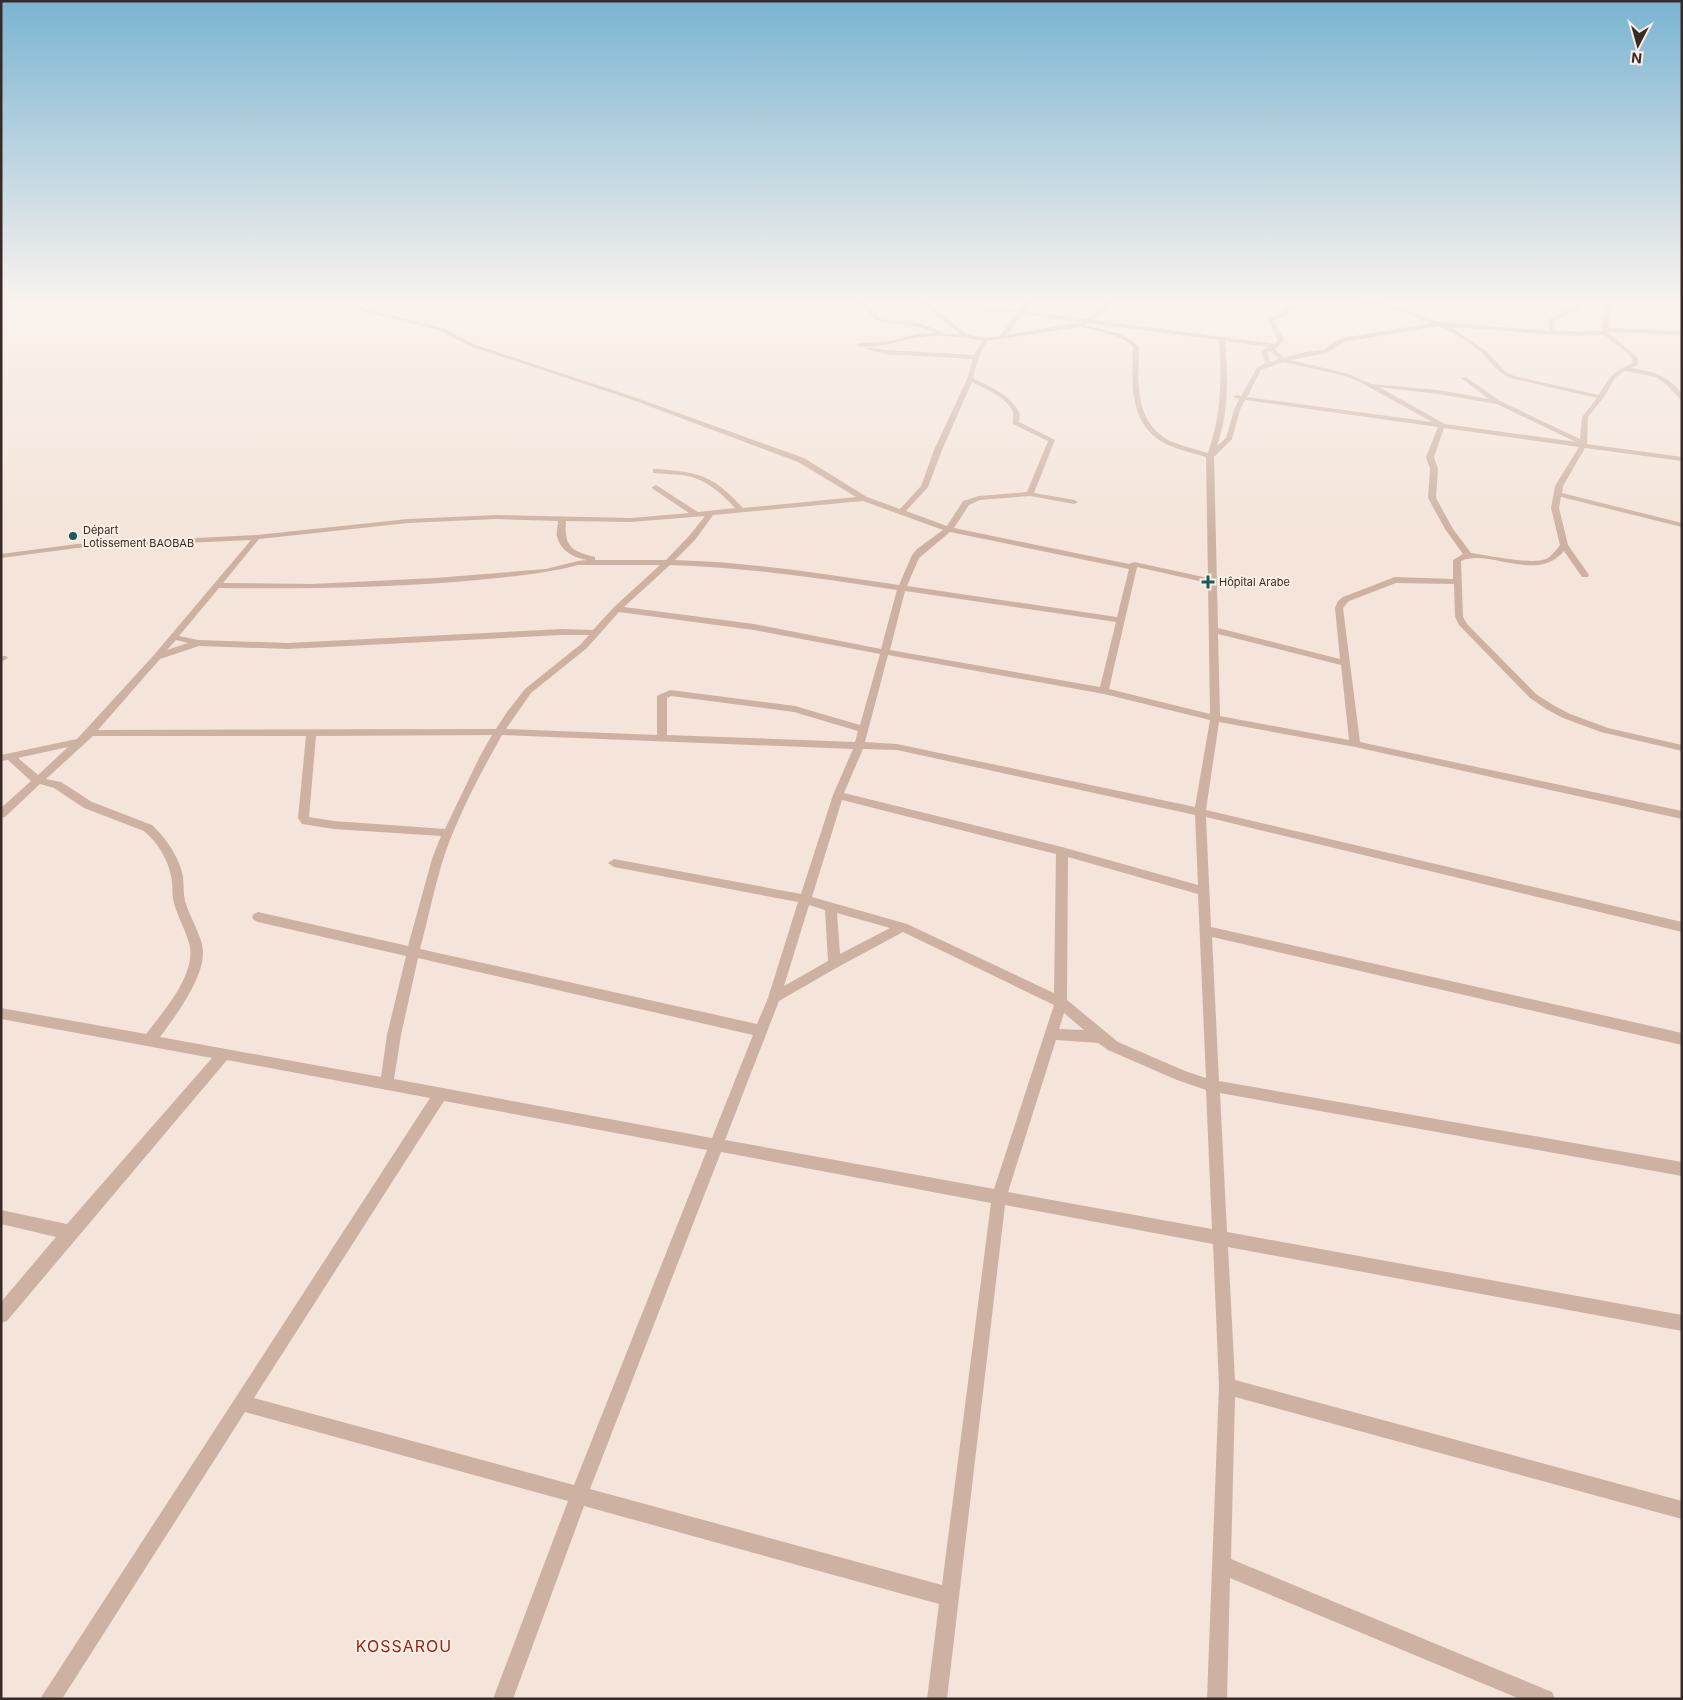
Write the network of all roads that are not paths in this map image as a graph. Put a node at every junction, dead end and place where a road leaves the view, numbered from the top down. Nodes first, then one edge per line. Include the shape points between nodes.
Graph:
1 (572, 378) edge
2 (1136, 378) edge
3 (1223, 378) edge
4 (1253, 378) edge
5 (1357, 378) edge
6 (1464, 378) dead end
7 (1518, 378) edge
8 (1611, 378) edge
9 (1666, 378) edge
10 (970, 380) joint
11 (1369, 384) junction
12 (1224, 395) junction
13 (1242, 397) junction
14 (1602, 397) junction
15 (1682, 399) edge
16 (1498, 402) junction
17 (1442, 425) junction
18 (1583, 444) junction
19 (1210, 456) junction
20 (1682, 458) edge
21 (656, 470) dead end
22 (656, 487) dead end
23 (1030, 494) junction
24 (1558, 494) junction
25 (864, 499) junction
26 (1074, 502) dead end
27 (740, 510) junction
28 (902, 512) junction
29 (711, 513) junction
30 (696, 514) junction
31 (562, 520) junction
32 (1682, 525) edge
33 (949, 529) junction
34 (257, 537) junction
35 (1564, 545) junction
36 (1468, 555) junction
37 (1, 556) edge
38 (668, 562) junction
39 (611, 563) junction
40 (1134, 564) junction
41 (1585, 575) dead end
42 (1213, 582) junction
43 (1458, 582) junction
44 (217, 585) junction
45 (902, 588) junction
46 (617, 609) junction
47 (1121, 620) junction
48 (1213, 630) junction
49 (596, 633) junction
50 (174, 637) junction
51 (198, 643) junction
52 (884, 652) junction
53 (157, 657) junction
54 (1346, 663) junction
55 (1104, 691) junction
56 (1215, 718) junction
57 (864, 729) junction
58 (311, 732) junction
59 (500, 732) junction
60 (90, 733) junction
61 (662, 739) junction
62 (80, 741) junction
63 (1355, 744) junction
64 (859, 747) junction
65 (1682, 748) edge
66 (6, 758) edge
67 (37, 780) junction
68 (838, 795) junction
69 (1200, 812) junction
70 (1, 814) edge
71 (1682, 815) edge
72 (448, 833) junction
73 (1062, 851) junction
74 (614, 863) dead end
75 (1204, 891) junction
76 (804, 899) junction
77 (830, 906) junction
78 (258, 917) dead end
79 (903, 927) junction
80 (1682, 927) edge
81 (1206, 931) junction
82 (412, 952) junction
83 (834, 963) junction
84 (774, 998) junction
85 (1061, 1002) junction
86 (1, 1013) edge
87 (761, 1031) junction
88 (1052, 1034) junction
89 (1101, 1037) junction
90 (1682, 1039) edge
91 (149, 1040) junction
92 (224, 1054) junction
93 (386, 1084) junction
94 (1214, 1086) junction
95 (441, 1094) junction
96 (714, 1145) junction
97 (1682, 1169) edge
98 (999, 1197) junction
99 (1, 1217) edge
100 (70, 1232) junction
101 (1220, 1238) junction
102 (1, 1315) edge
103 (1682, 1323) edge
104 (1227, 1386) junction
105 (242, 1403) junction
106 (578, 1495) junction
107 (1682, 1510) edge
108 (1222, 1565) junction
109 (950, 1597) junction
110 (50, 1699) edge
111 (503, 1699) edge
112 (937, 1699) edge
113 (1218, 1699) edge
114 (1545, 1699) edge

1 - 25 street via 786,455 823,473
2 - 19 street via 1138,410 1144,422 1168,442
3 - 12 street
4 - 13 street
5 - 11 street
6 - 16 street
7 - 14 street
8 - 14 street
9 - 15 street
10 - 23 street via 1009,401 1017,414 1015,423 1052,440
10 - 28 street via 924,487
11 - 16 street
11 - 17 street
12 - 13 street
12 - 19 street via 1219,433
13 - 17 street
13 - 19 street via 1230,439
14 - 18 street via 1585,417
16 - 18 street
17 - 18 street
17 - 36 street via 1430,457 1434,469 1432,498
18 - 20 street
18 - 24 street via 1559,486
19 - 42 street
21 - 27 street via 701,476 721,487
22 - 30 street
23 - 26 street
23 - 33 street via 979,498 966,503
24 - 32 street
24 - 35 street via 1555,508
25 - 27 street
25 - 28 street
27 - 29 street
28 - 33 street
29 - 30 street
29 - 38 street
30 - 31 street via 631,520
31 - 34 street via 408,521
31 - 39 street via 561,537 572,553
33 - 40 street via 1131,567
33 - 45 street via 920,550
34 - 37 street via 77,546
34 - 44 street
35 - 36 street via 1547,561
35 - 41 street
36 - 43 street via 1457,560
38 - 39 street
38 - 45 street via 745,566
38 - 46 street
39 - 44 street via 578,563 546,572 435,581 312,587
40 - 42 street
40 - 47 street
42 - 48 street
43 - 54 street via 1395,580 1346,599 1340,608
43 - 65 street via 1459,618 1463,625 1533,696 1557,711 1618,735
44 - 50 street
45 - 47 street
45 - 52 street
46 - 49 street
46 - 52 street via 754,627
47 - 55 street
48 - 54 street
48 - 56 street
49 - 51 street via 288,646
49 - 59 street via 528,691
50 - 51 street
50 - 53 street
51 - 53 street
52 - 55 street
52 - 57 street
53 - 60 street
54 - 63 street
55 - 56 street
56 - 63 street
56 - 69 street
57 - 61 street via 794,709 670,693 662,696
57 - 64 street
58 - 59 street
58 - 60 street
58 - 72 street via 303,818 306,821
59 - 61 street
59 - 72 street via 465,794
60 - 62 street
61 - 64 street
62 - 66 street
62 - 67 street
63 - 71 street
64 - 68 street
64 - 69 street via 897,747 919,751
66 - 67 street
67 - 70 street
67 - 91 street via 57,785 88,805 148,828 172,860 179,900 196,945 196,962 181,998
68 - 73 street
68 - 76 street
69 - 75 street
69 - 80 street
72 - 82 street
73 - 75 street
73 - 85 street
74 - 76 street
75 - 81 street
76 - 77 street
76 - 84 street
77 - 79 street
77 - 83 street
78 - 82 street
79 - 83 street
79 - 85 street
81 - 90 street
81 - 94 street
82 - 87 street
82 - 93 street
83 - 84 street
84 - 87 street
85 - 88 street
85 - 89 street
86 - 91 street
87 - 96 street
88 - 89 street
88 - 98 street
89 - 94 street via 1113,1046 1182,1076
91 - 92 street
92 - 93 street
92 - 100 street
93 - 95 street
94 - 97 street
94 - 101 street
95 - 96 street
95 - 105 street
96 - 98 street
96 - 106 street
98 - 101 street
98 - 109 street
99 - 100 street
100 - 102 street
101 - 103 street
101 - 104 street
104 - 107 street
104 - 108 street
105 - 106 street
105 - 110 street
106 - 109 street
106 - 111 street
108 - 113 street
108 - 114 street
109 - 112 street

